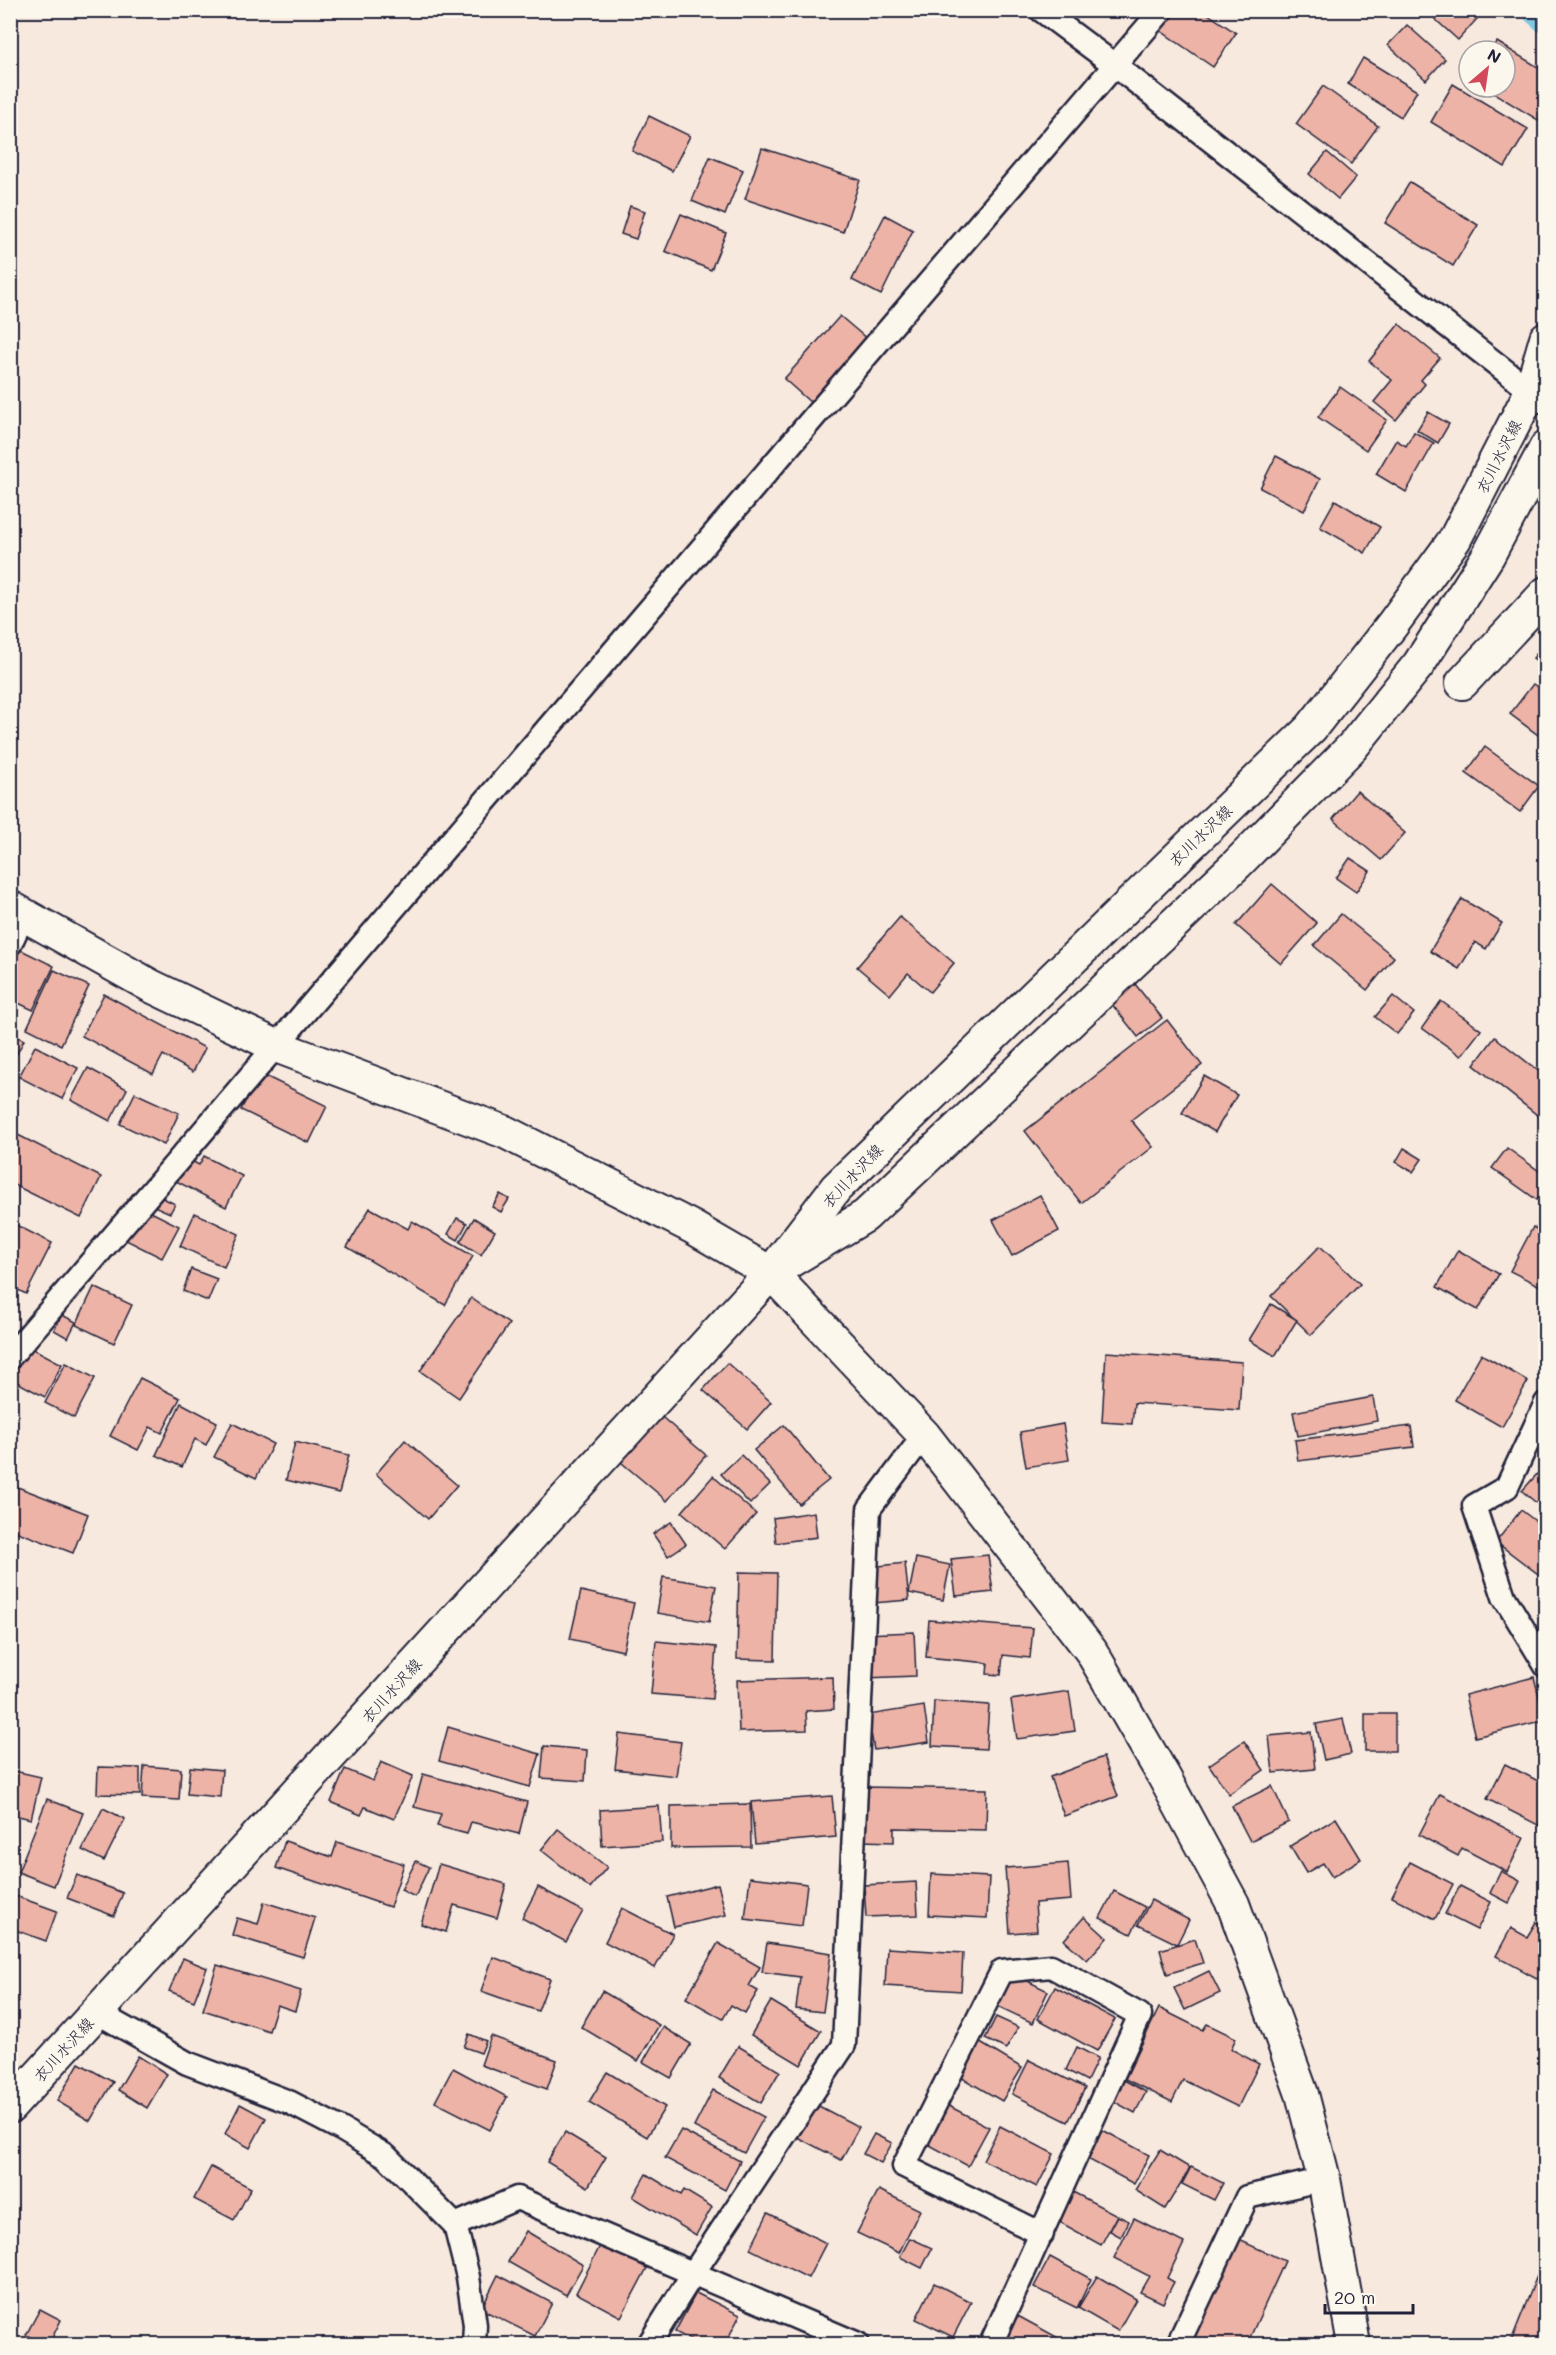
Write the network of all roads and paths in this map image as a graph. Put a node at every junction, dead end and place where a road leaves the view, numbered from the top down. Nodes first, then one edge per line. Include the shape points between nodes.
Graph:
1 (1041, 10) edge
2 (1162, 10) edge
3 (1116, 66) junction
4 (1545, 338) edge
5 (1538, 398) edge
6 (1545, 447) edge
7 (1545, 593) edge
8 (1462, 683) dead end
9 (17, 910) edge
10 (10, 944) edge
11 (276, 1046) junction
12 (771, 1273) junction
13 (10, 1357) edge
14 (1545, 1403) edge
15 (924, 1435) junction
16 (1545, 1666) edge
17 (96, 2012) junction
18 (10, 2107) edge
19 (1324, 2179) junction
20 (455, 2225) junction
21 (1042, 2234) junction
22 (694, 2272) junction
23 (821, 2338) edge
24 (474, 2344) edge
25 (649, 2344) edge
26 (858, 2344) edge
27 (991, 2344) edge
28 (1178, 2344) edge
29 (1354, 2344) edge

1 - 3 street
2 - 3 street
3 - 5 street
3 - 11 street
4 - 5 main road, 衣川水沢線
5 - 12 main road, 衣川水沢線 via 1455,539 1311,728 836,1188
6 - 12 main road, 衣川水沢線 via 1488,556 1419,664 1352,747 1237,864 865,1216
7 - 8 main road
9 - 10 street
9 - 11 main road via 151,986
11 - 12 main road via 505,1132 692,1227
11 - 13 street
12 - 15 main road
12 - 17 main road, 衣川水沢線
14 - 16 street via 1507,1487 1474,1506 1504,1597
15 - 19 main road via 1091,1651 1233,1904 1302,2094
15 - 22 street via 869,1509 844,2045
17 - 18 main road, 衣川水沢線
17 - 20 street via 187,2063 289,2102 341,2128 386,2156
19 - 28 street via 1247,2197
19 - 29 main road
20 - 22 street via 517,2198
20 - 24 street via 468,2277
21 - 21 street via 1140,2015 1052,1966 1002,1971 904,2166
21 - 27 street
22 - 23 street
22 - 25 street
23 - 26 street

